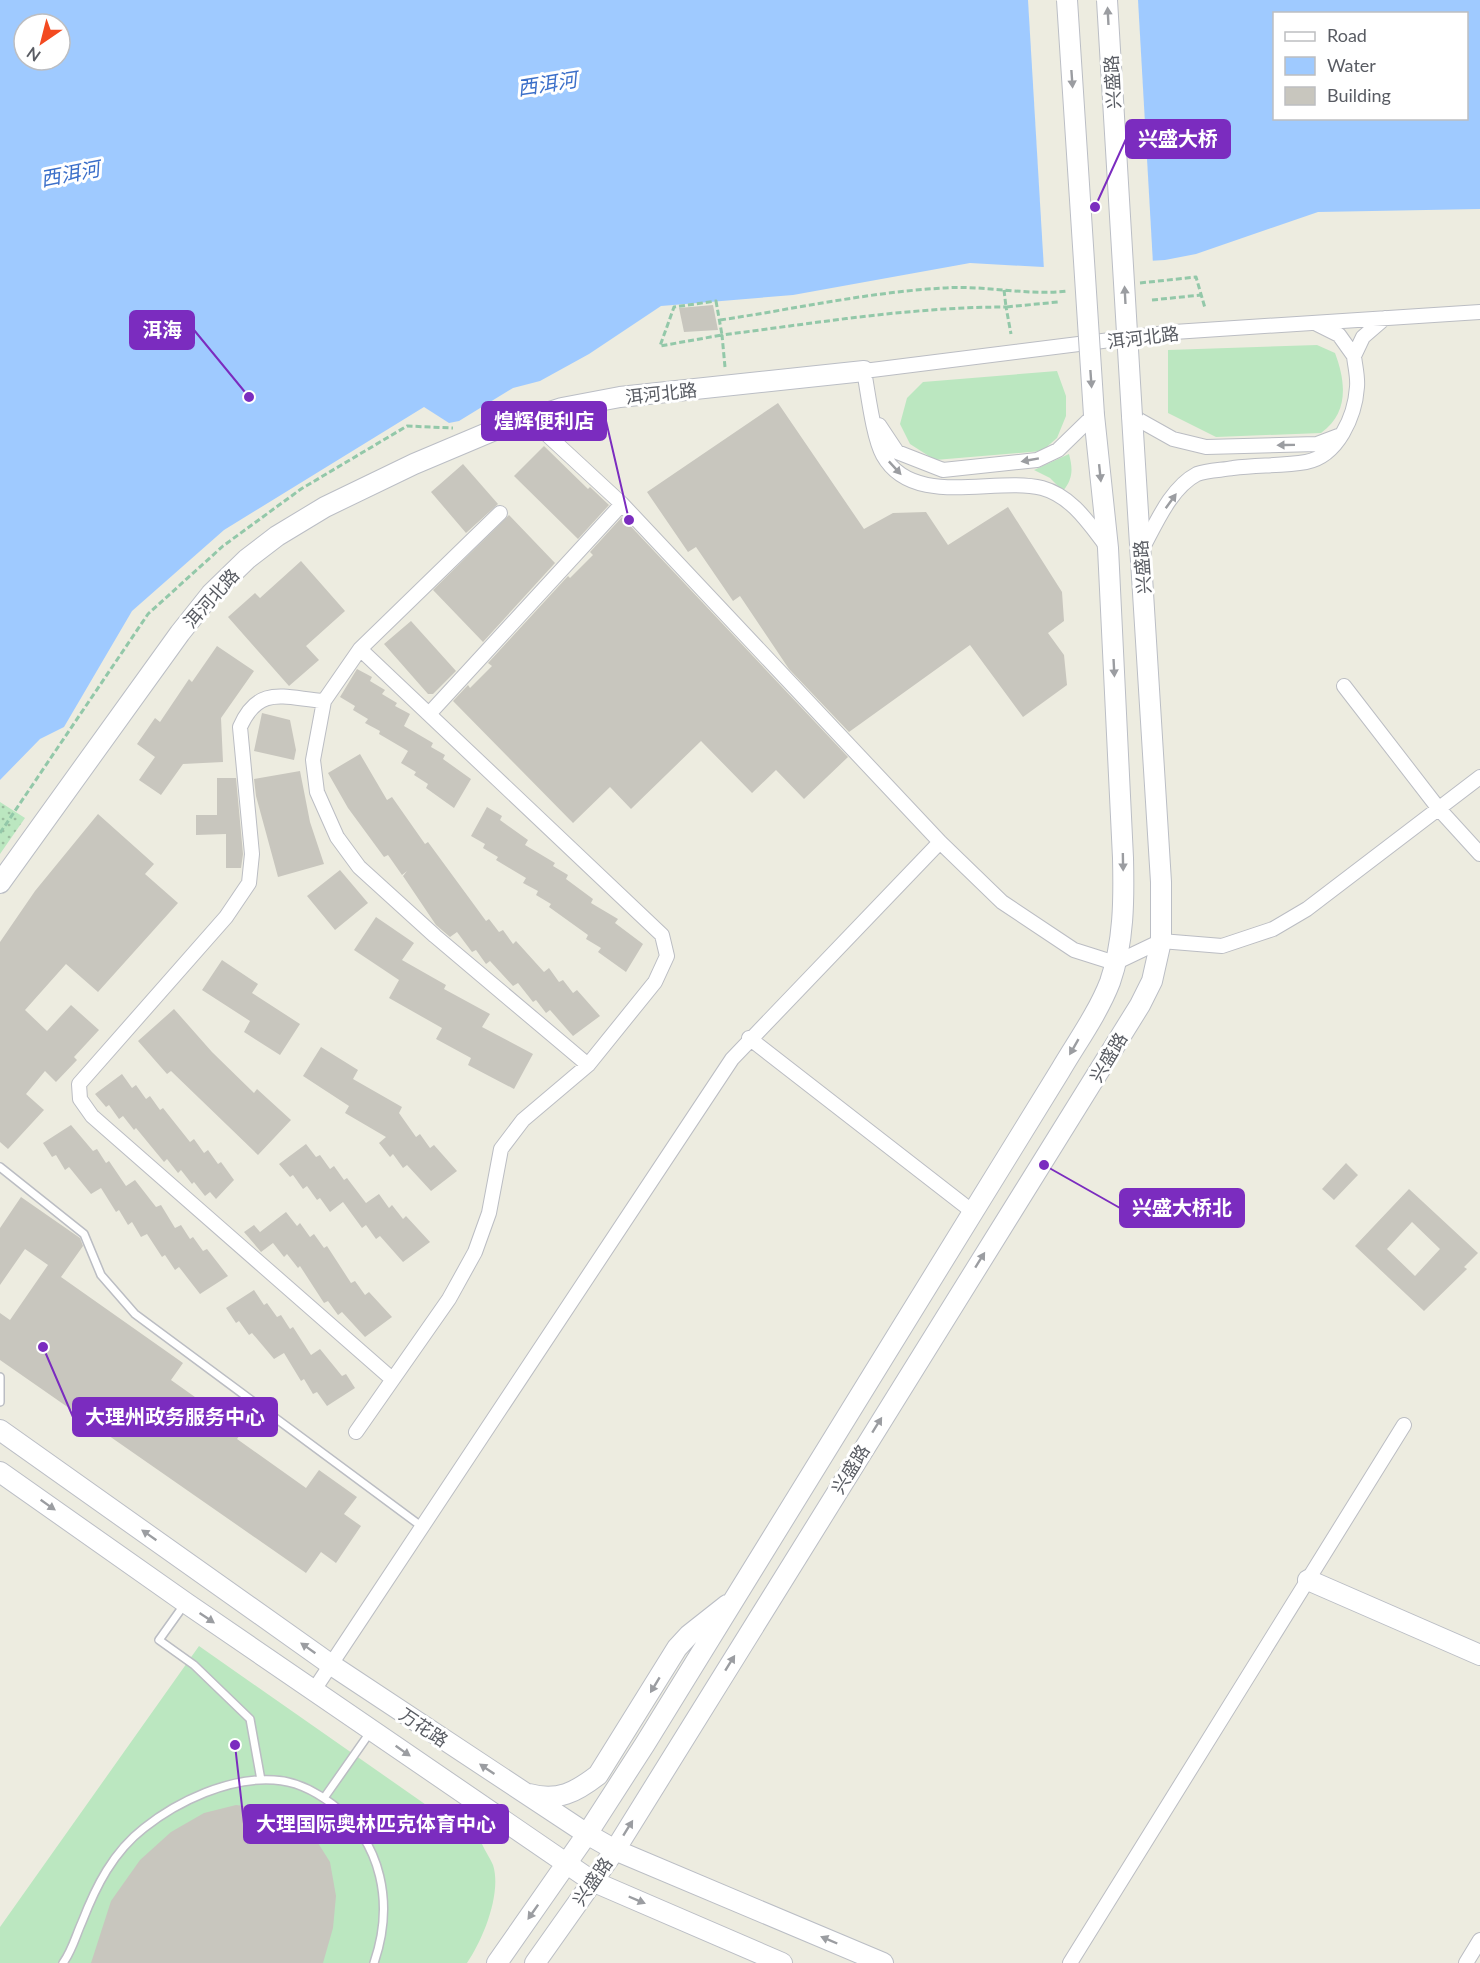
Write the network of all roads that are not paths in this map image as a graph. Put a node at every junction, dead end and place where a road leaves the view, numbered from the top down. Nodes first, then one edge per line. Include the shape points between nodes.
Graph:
1 (1067, 0) edge
2 (1107, 0) edge
3 (1480, 312) edge
4 (1385, 318) junction
5 (1312, 323) junction
6 (1354, 356) junction
7 (864, 371) junction
8 (873, 415) junction
9 (1094, 415) junction
10 (1132, 416) junction
11 (529, 418) junction
12 (1343, 434) junction
13 (622, 504) junction
14 (500, 513) dead end
15 (1108, 548) junction
16 (1141, 551) junction
17 (360, 649) junction
18 (1344, 686) dead end
19 (324, 701) junction
20 (429, 714) junction
21 (1480, 777) edge
22 (1439, 809) junction
23 (940, 842) junction
24 (1480, 854) edge
25 (0, 883) edge
26 (1161, 941) junction
27 (1115, 963) junction
28 (749, 1038) junction
29 (588, 1065) junction
30 (0, 1167) edge
31 (6, 1173) junction
32 (0, 1181) edge
33 (973, 1212) junction
34 (0, 1377) edge
35 (392, 1379) junction
36 (0, 1402) edge
37 (1404, 1425) dead end
38 (0, 1430) edge
39 (356, 1432) dead end
40 (0, 1472) edge
41 (421, 1526) junction
42 (1308, 1580) junction
43 (736, 1598) junction
44 (186, 1603) junction
45 (1480, 1655) edge
46 (330, 1664) junction
47 (314, 1690) junction
48 (371, 1730) junction
49 (261, 1779) junction
50 (521, 1792) junction
51 (324, 1798) junction
52 (587, 1834) junction
53 (615, 1850) junction
54 (566, 1864) junction
55 (592, 1881) junction
56 (1480, 1940) edge
57 (63, 1963) edge
58 (374, 1963) edge
59 (497, 1963) edge
60 (535, 1963) edge
61 (782, 1963) edge
62 (883, 1963) edge
63 (1070, 1963) edge
64 (1466, 1963) edge

1 -> 9 street, 兴盛路, bridge
10 -> 2 street, 兴盛路, bridge
3 - 4 street, 洱河北路
4 - 5 street, 洱河北路
4 - 6 street via 1363,337
5 - 6 street via 1339,335
5 - 7 street, 洱河北路 via 1174,333
6 - 12 street via 1358,386
7 - 8 street
7 - 11 street, 洱河北路 via 620,397
9 -> 8 street via 1058,450 1037,460 943,470 897,452
8 -> 15 street via 883,455 903,477 953,487 1041,488 1060,496 1083,515
9 -> 15 street, 兴盛路
12 -> 10 street via 1317,444 1206,447 1173,439
10 - 16 street, 兴盛路
11 - 13 street
11 - 25 street, 洱河北路 via 414,464 325,507 247,559 211,594 180,633
16 -> 12 street via 1167,506 1198,474 1309,462
13 - 20 street
13 - 23 street
14 - 17 street
15 -> 27 street, 兴盛路 via 1124,858 1124,905
16 - 26 street, 兴盛路 via 1161,871
17 - 19 street
17 - 20 street
18 - 22 street
19 - 29 street via 313,760 317,792 337,837 359,867 389,895
19 - 35 street via 266,696 248,707 240,727 252,854 249,883 226,916 79,1084 80,1099 92,1116
20 - 29 street via 662,935 667,956 655,982
21 - 22 street
22 - 24 street
22 - 26 street via 1307,909 1273,929 1222,946
23 - 27 street via 1002,902 1035,926 1074,950
23 - 28 street
26 - 27 street
53 -> 26 street, 兴盛路 via 1128,1024 1152,981
27 -> 33 street, 兴盛路 via 1103,996
28 - 33 street
28 - 41 street
29 - 35 street via 523,1120 501,1149 489,1212 475,1252 449,1299
30 - 31 lane
31 - 32 lane
31 - 41 lane via 84,1234 101,1275 135,1314
33 - 43 street, 兴盛路
34 - 36 lane
35 - 39 street
37 - 42 street
46 -> 38 street, 万花路
40 -> 44 street, 万花路
41 - 46 street
42 - 45 street
42 - 63 street
43 -> 50 street via 677,1648 598,1774 585,1785 555,1798
43 - 52 street, 兴盛路
44 -> 47 street, 万花路
44 - 49 lane via 159,1640 194,1665 250,1719
46 - 47 street
50 -> 46 street, 万花路
47 - 48 street, 万花路
48 - 51 lane
48 -> 54 street, 万花路
49 - 51 lane via 293,1783
49 - 57 lane via 191,1799 143,1828 109,1865
50 - 52 street, 万花路
51 - 58 lane via 357,1826 372,1848 382,1890 383,1927
52 - 53 street, 万花路
52 - 54 street, 兴盛路
53 - 55 street, 兴盛路
62 -> 53 street, 万花路
54 - 55 street, 万花路
54 -> 59 street, 兴盛路
55 - 60 street, 兴盛路
55 -> 61 street, 万花路
56 - 64 street

